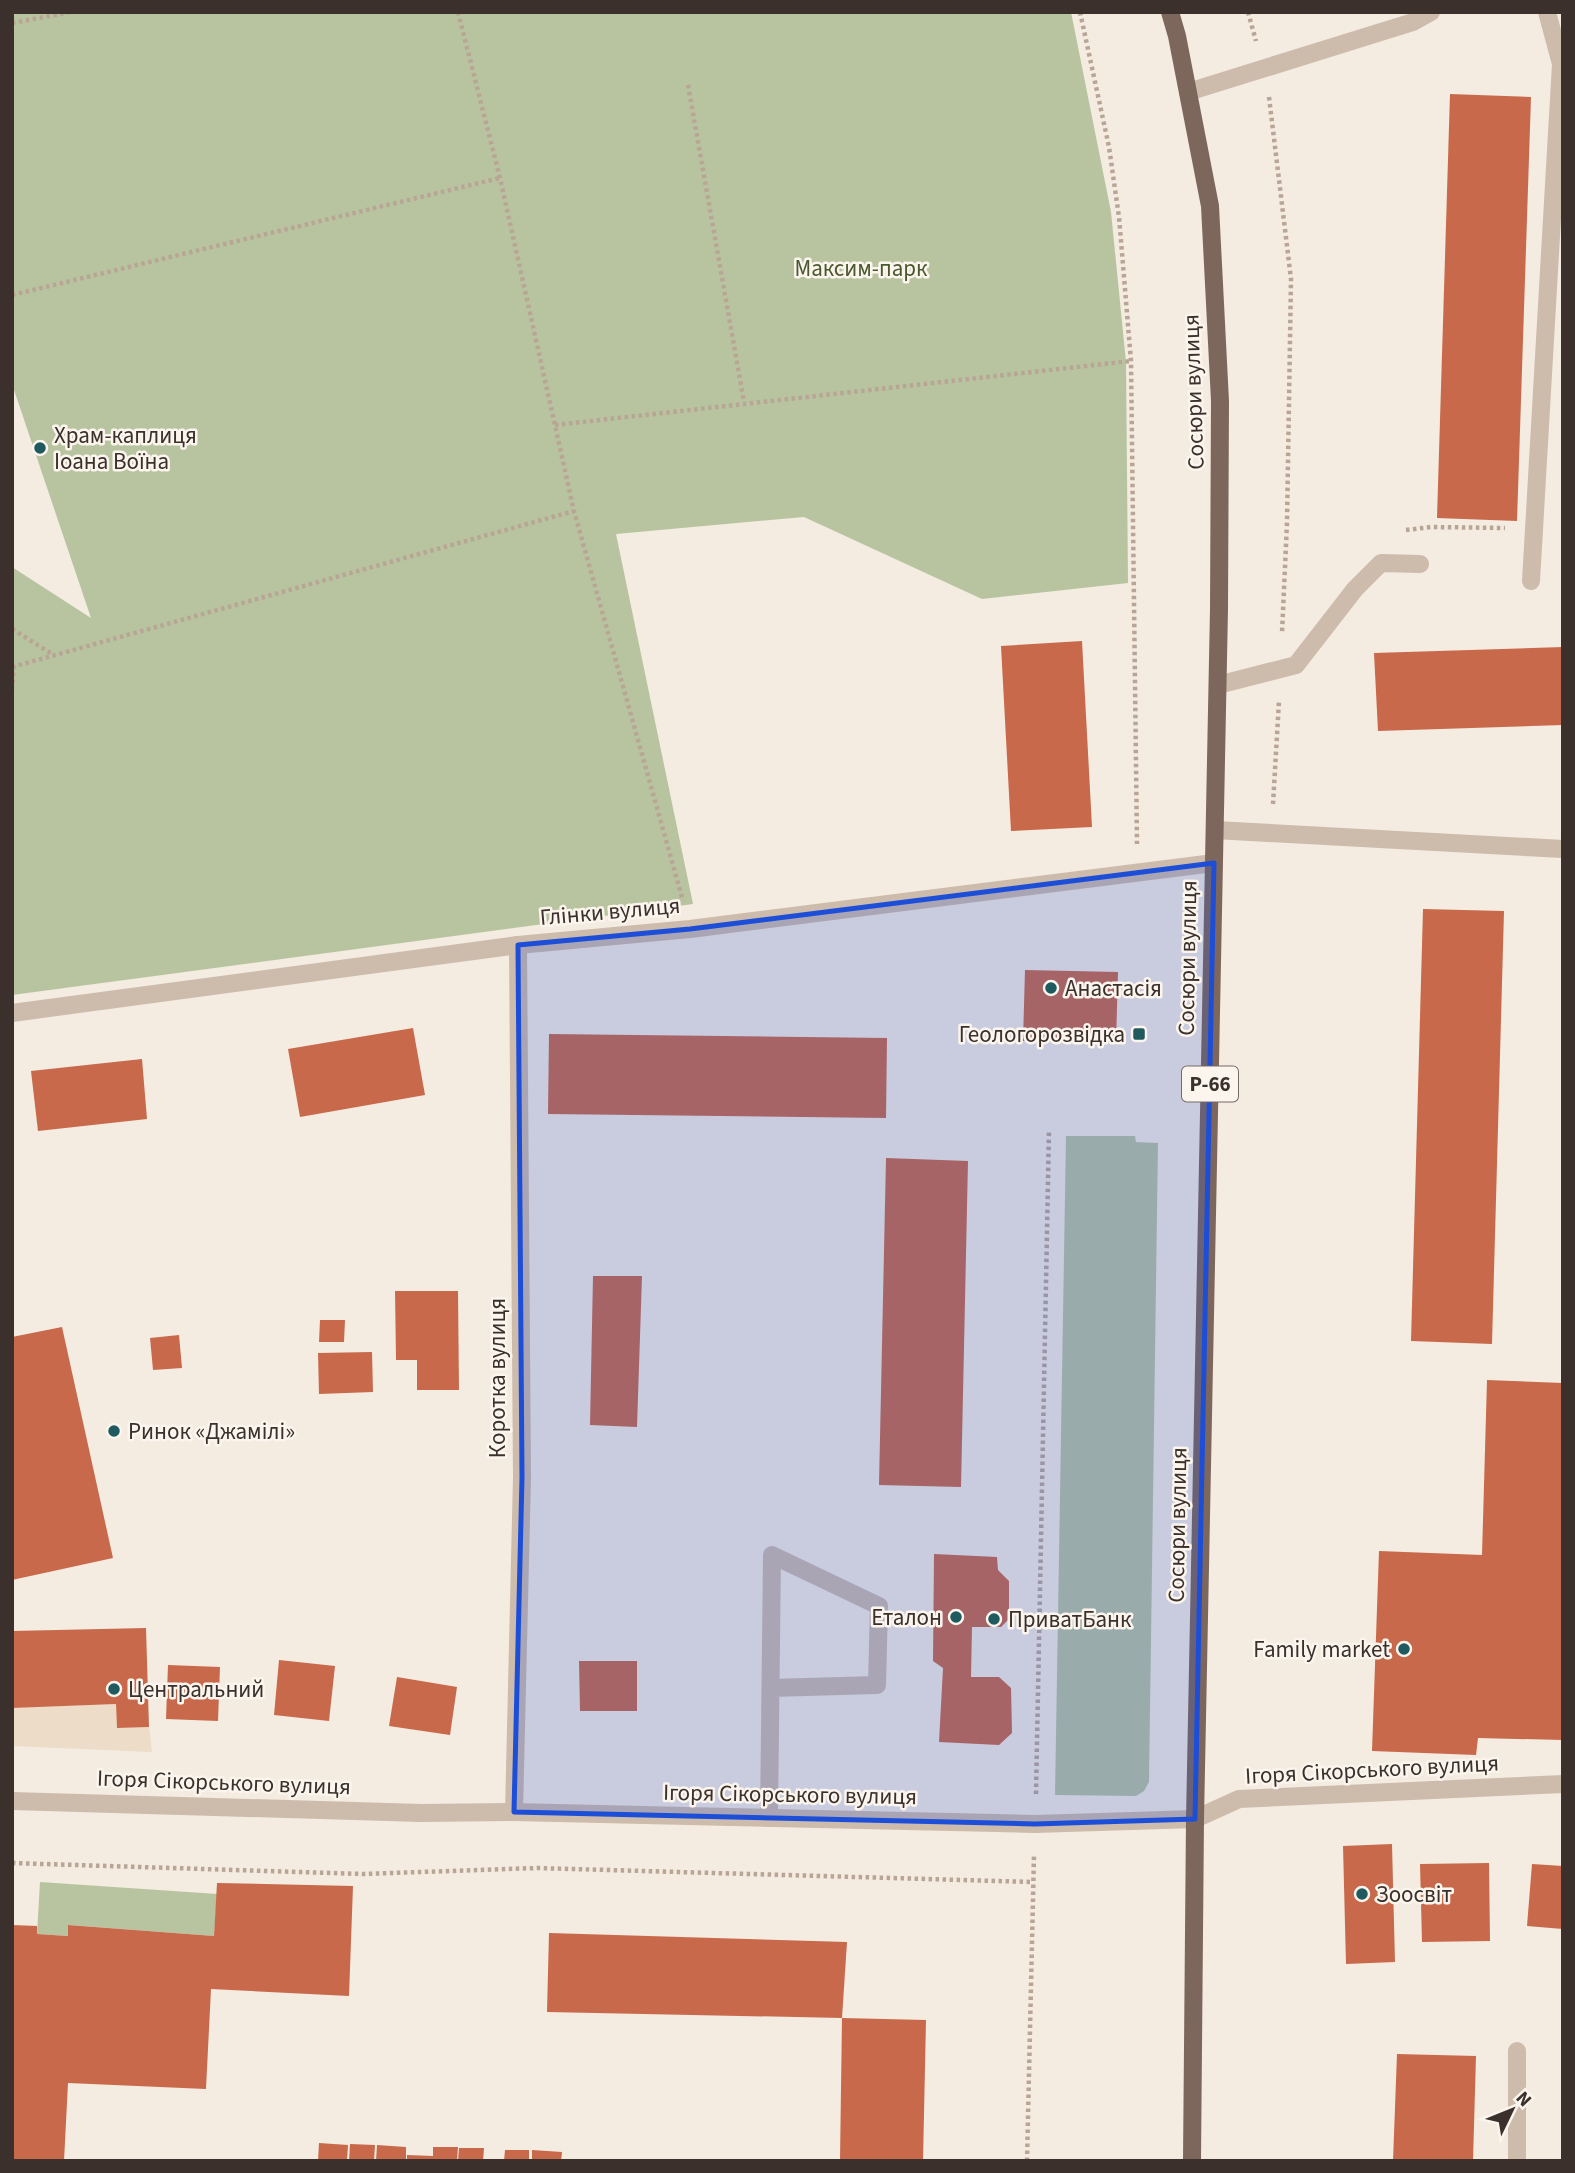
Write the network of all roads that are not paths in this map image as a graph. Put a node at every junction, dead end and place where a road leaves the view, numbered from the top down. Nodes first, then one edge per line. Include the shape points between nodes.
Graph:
1 (1170, 12) edge
2 (1431, 12) edge
3 (1547, 12) edge
4 (1188, 92) junction
5 (1420, 564) dead end
6 (1531, 581) dead end
7 (1218, 685) junction
8 (1215, 830) junction
9 (1563, 849) edge
10 (1214, 863) junction
11 (518, 944) junction
12 (12, 1013) edge
13 (771, 1688) junction
14 (1563, 1784) edge
15 (12, 1801) edge
16 (514, 1812) junction
17 (769, 1817) junction
18 (1195, 1819) junction
19 (1517, 2051) dead end
20 (1192, 2161) edge
21 (1517, 2161) edge

1 - 4 main road, Сосюри вулиця / Р-66
2 - 4 street via 1413,22
3 - 6 street via 1561,64
4 - 7 main road, Сосюри вулиця / Р-66 via 1210,206 1220,401
5 - 7 street via 1381,563 1296,665
7 - 8 main road, Сосюри вулиця / Р-66
8 - 9 street
8 - 10 main road, Сосюри вулиця / Р-66
10 - 11 street, Глінки вулиця via 690,929
10 - 18 main road, Сосюри вулиця / Р-66
11 - 12 street, Глінки вулиця
11 - 16 street, Коротка вулиця via 522,1477
13 - 13 street via 772,1555 879,1605 877,1685
13 - 17 street
14 - 18 street, Ігоря Сікорського вулиця via 1239,1799
15 - 16 street, Ігоря Сікорського вулиця
16 - 17 street, Ігоря Сікорського вулиця
17 - 18 street, Ігоря Сікорського вулиця via 1035,1824
18 - 20 main road, Сосюри вулиця / Р-66
19 - 21 street

